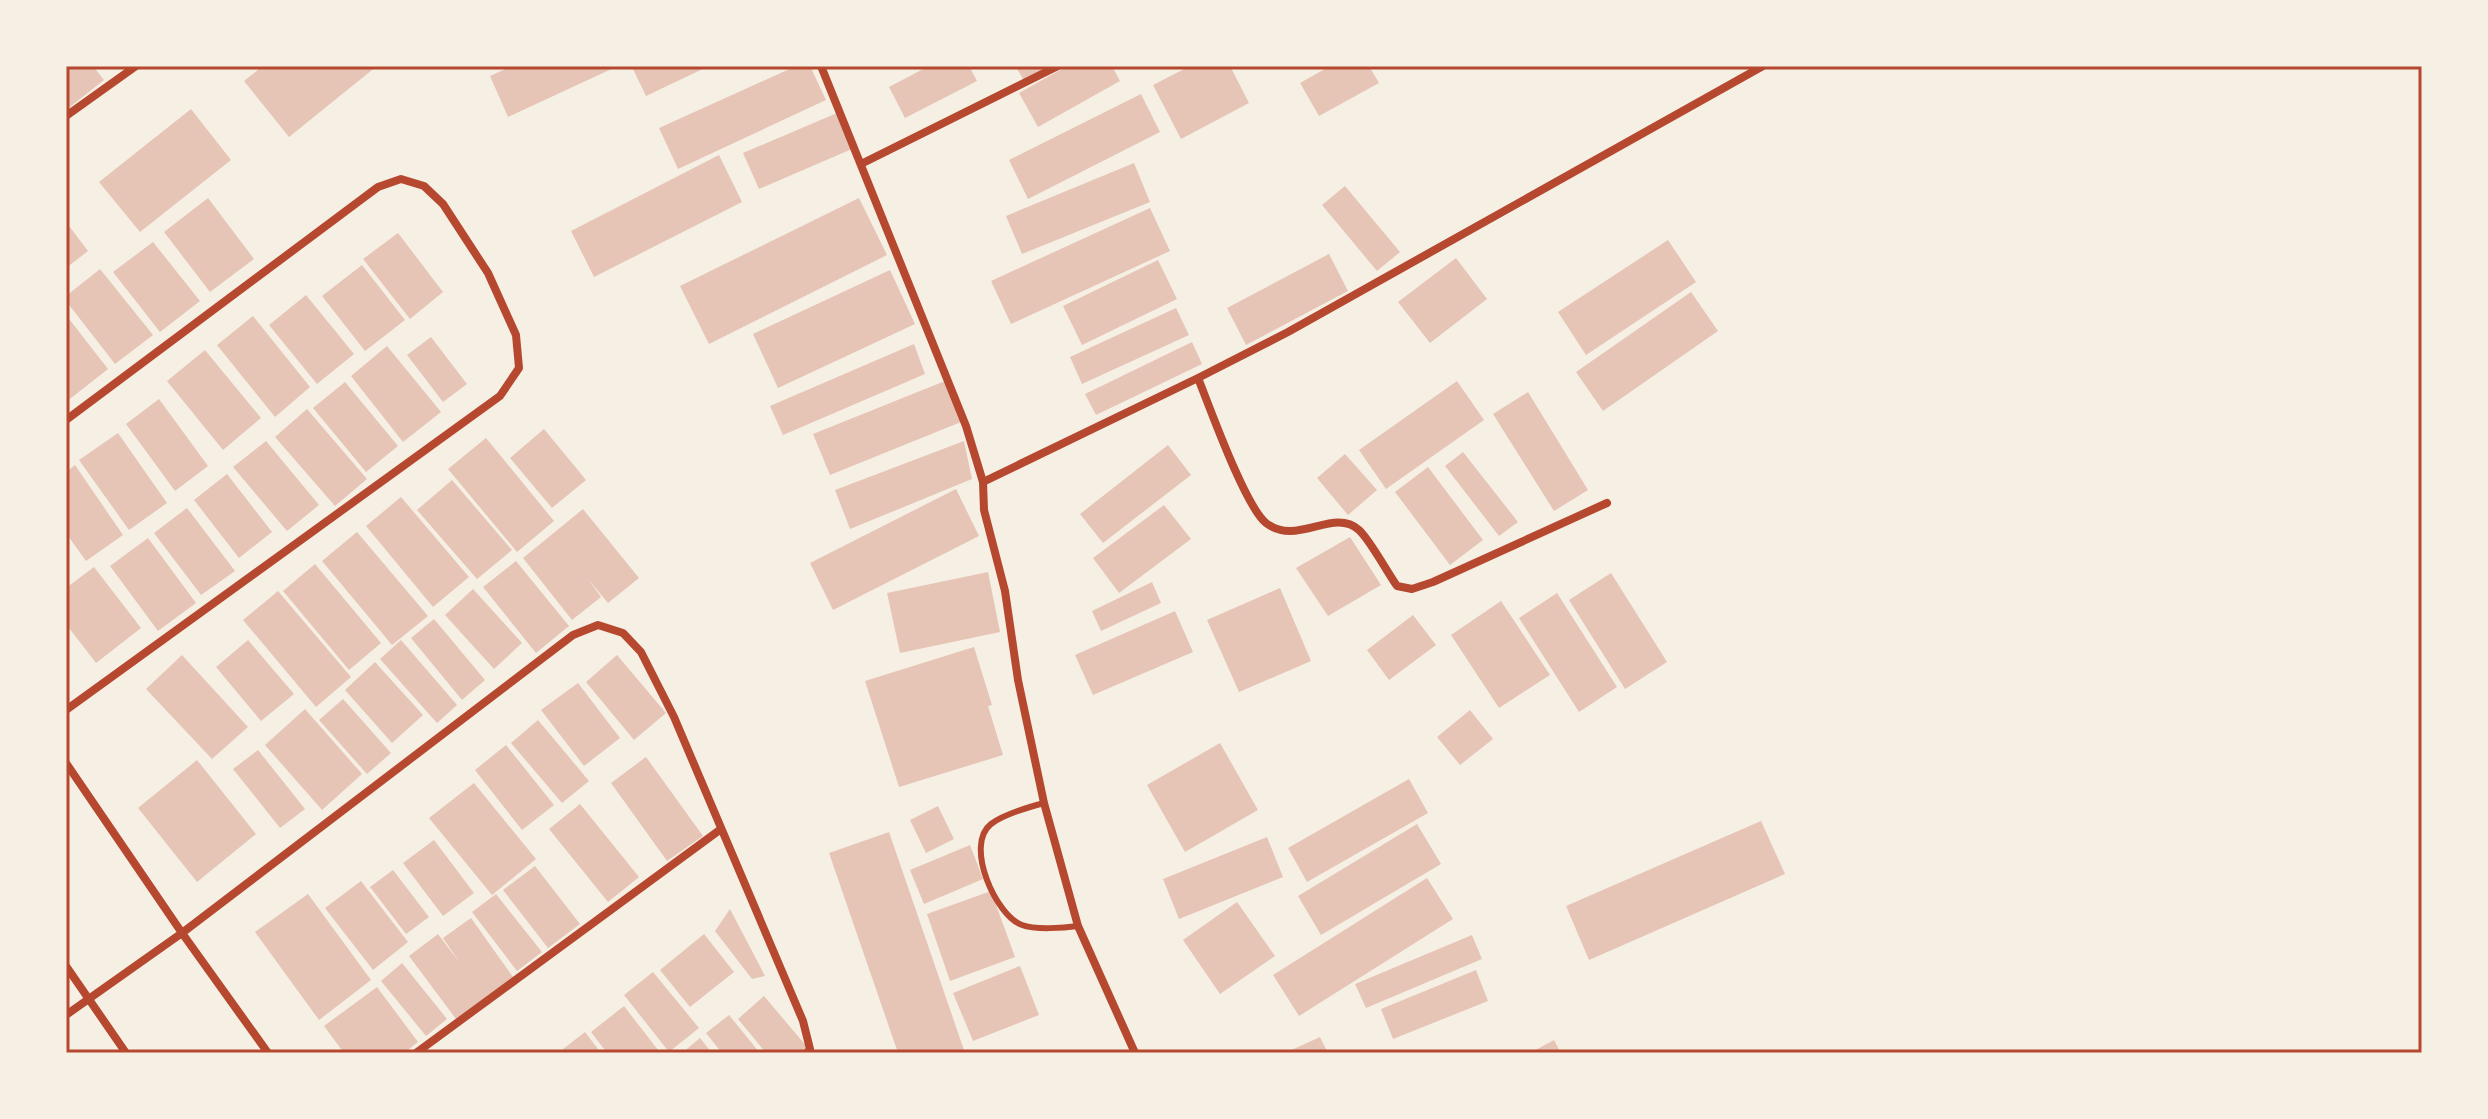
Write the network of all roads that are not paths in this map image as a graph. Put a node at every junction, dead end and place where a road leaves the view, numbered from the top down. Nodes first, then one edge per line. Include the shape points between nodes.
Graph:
1 (136, 66) edge
2 (821, 66) edge
3 (1058, 66) edge
4 (1763, 66) edge
5 (66, 116) edge
6 (861, 164) junction
7 (1198, 378) junction
8 (66, 420) edge
9 (983, 482) junction
10 (1607, 503) dead end
11 (66, 710) edge
12 (66, 763) edge
13 (1044, 803) junction
14 (721, 829) junction
15 (1078, 926) junction
16 (182, 933) junction
17 (66, 966) edge
18 (88, 1001) junction
19 (66, 1015) edge
20 (126, 1053) edge
21 (268, 1053) edge
22 (416, 1053) edge
23 (807, 1053) edge
24 (1135, 1053) edge

1 - 5 street
2 - 6 street
3 - 6 street
4 - 7 street
6 - 9 street via 951,385
7 - 9 street
7 - 10 street via 1251,505 1266,523 1285,532 1346,522 1360,531 1397,586 1412,589 1433,582
8 - 11 street via 378,187 401,179 424,186 443,204 488,273 516,335 519,368 500,396
9 - 13 street via 984,510 1005,591
12 - 16 street
13 - 15 street
13 - 15 lane via 991,824 979,853 983,870 1000,902 1022,925
14 - 16 street via 641,652 623,633 598,625 573,635
14 - 22 street
14 - 23 street via 803,1021
15 - 24 street
16 - 18 street
16 - 21 street
17 - 18 street
18 - 19 street
18 - 20 street

